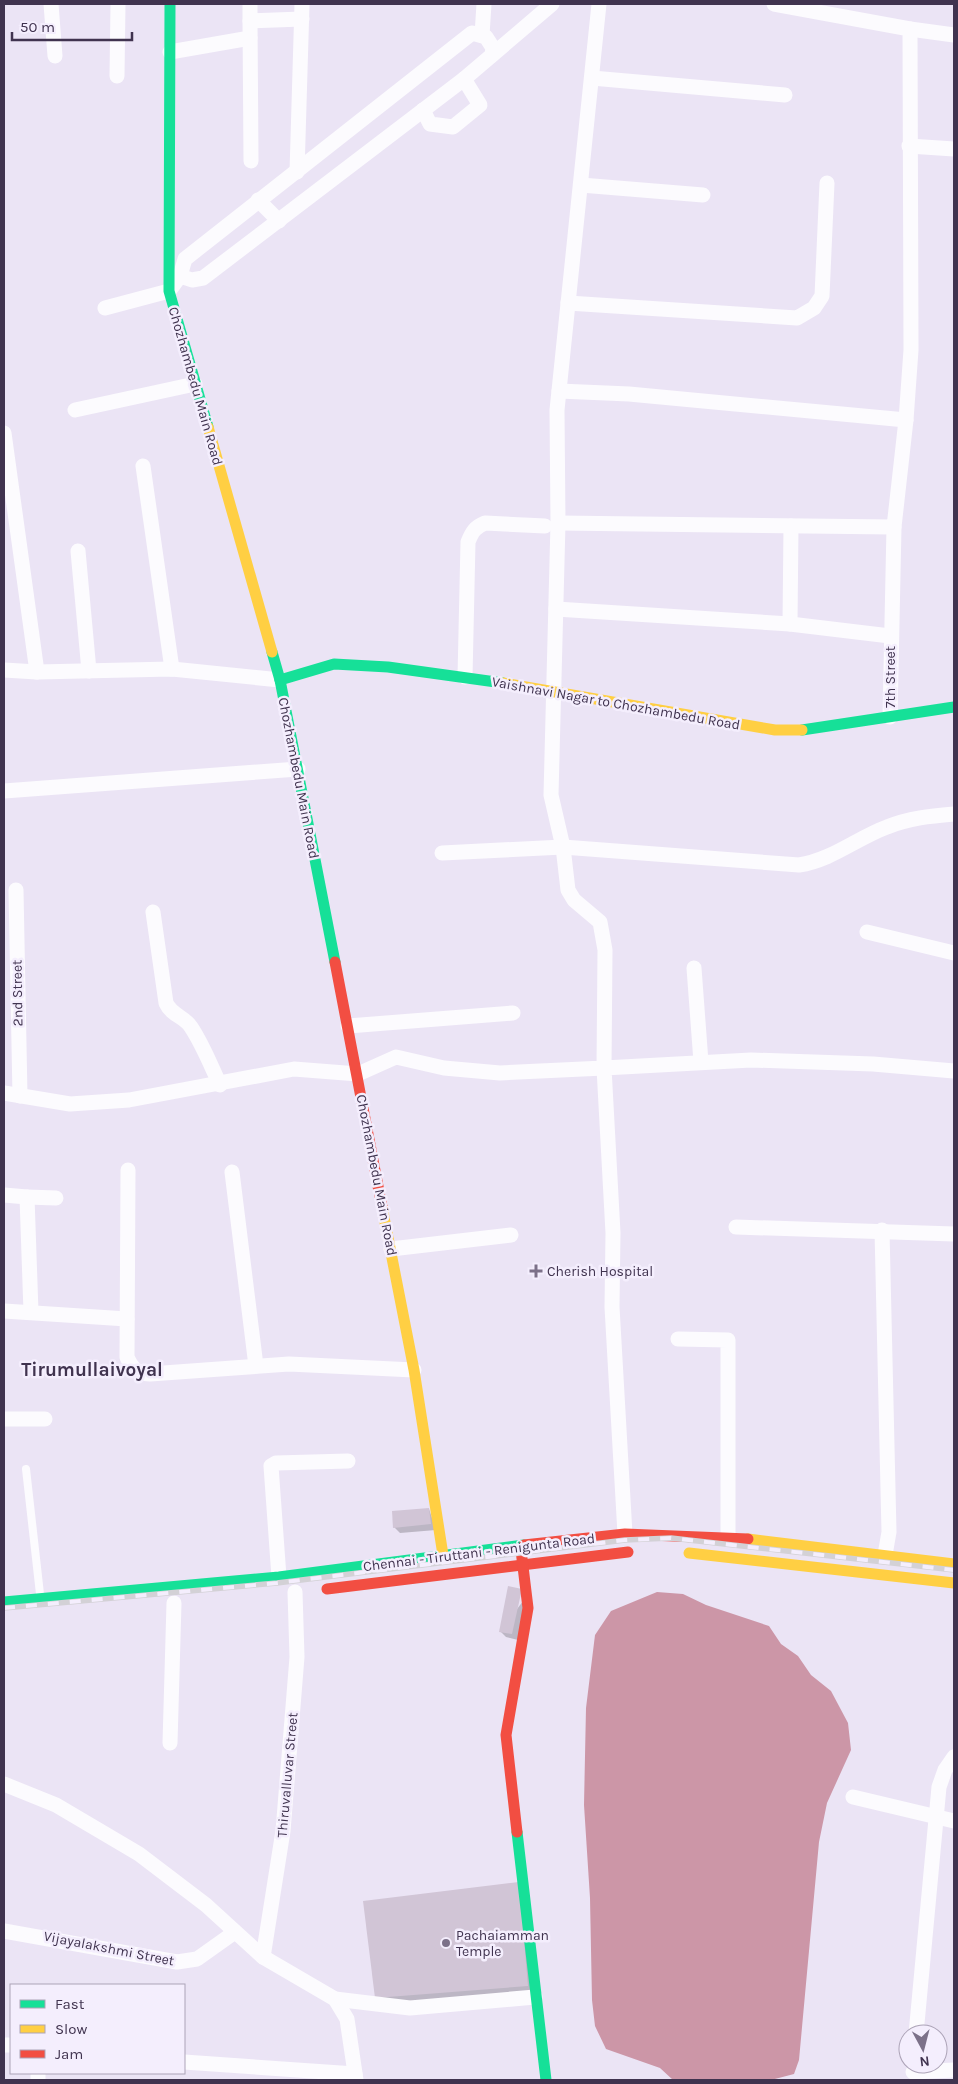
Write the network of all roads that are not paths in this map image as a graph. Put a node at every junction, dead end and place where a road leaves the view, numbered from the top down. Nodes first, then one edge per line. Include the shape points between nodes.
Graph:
1 (51, 4) edge
2 (118, 4) edge
3 (170, 4) edge
4 (250, 4) edge
5 (302, 4) edge
6 (484, 4) edge
7 (552, 4) edge
8 (599, 4) edge
9 (774, 4) edge
10 (302, 19) junction
11 (250, 21) junction
12 (910, 29) junction
13 (482, 35) junction
14 (954, 35) edge
15 (250, 38) junction
16 (170, 52) junction
17 (492, 55) junction
18 (55, 56) dead end
19 (117, 76) dead end
20 (592, 78) junction
21 (464, 79) junction
22 (784, 95) dead end
23 (423, 110) junction
24 (909, 146) junction
25 (954, 149) edge
26 (251, 161) dead end
27 (297, 172) junction
28 (827, 183) dead end
29 (581, 185) junction
30 (703, 195) dead end
31 (258, 200) junction
32 (279, 221) junction
33 (180, 276) junction
34 (169, 291) junction
35 (568, 303) junction
36 (105, 308) dead end
37 (195, 384) junction
38 (559, 391) junction
39 (75, 410) dead end
40 (906, 420) junction
41 (4, 433) edge
42 (143, 466) dead end
43 (552, 524) junction
44 (791, 526) junction
45 (894, 527) junction
46 (78, 551) dead end
47 (556, 609) junction
48 (790, 624) junction
49 (890, 636) junction
50 (172, 668) junction
51 (4, 670) edge
52 (89, 671) junction
53 (36, 672) junction
54 (465, 677) junction
55 (280, 680) junction
56 (552, 692) junction
57 (954, 707) edge
58 (890, 717) junction
59 (298, 769) junction
60 (4, 791) edge
61 (954, 814) edge
62 (563, 847) junction
63 (442, 853) dead end
64 (16, 890) dead end
65 (153, 912) dead end
66 (867, 932) dead end
67 (954, 952) edge
68 (694, 968) dead end
69 (10, 981) edge
70 (513, 1013) dead end
71 (348, 1026) junction
72 (701, 1062) junction
73 (604, 1068) junction
74 (954, 1071) edge
75 (358, 1074) junction
76 (220, 1085) junction
77 (4, 1093) edge
78 (20, 1096) junction
79 (128, 1170) dead end
80 (232, 1172) dead end
81 (4, 1196) edge
82 (27, 1197) junction
83 (56, 1198) dead end
84 (736, 1227) dead end
85 (882, 1230) junction
86 (954, 1234) edge
87 (511, 1235) dead end
88 (391, 1249) junction
89 (4, 1311) edge
90 (31, 1312) junction
91 (126, 1320) junction
92 (678, 1339) dead end
93 (256, 1366) junction
94 (414, 1370) junction
95 (4, 1419) edge
96 (45, 1419) dead end
97 (348, 1461) dead end
98 (26, 1469) dead end
99 (625, 1534) junction
100 (728, 1538) junction
101 (521, 1545) junction
102 (643, 1552) dead end
103 (679, 1552) dead end
104 (444, 1555) junction
105 (885, 1555) junction
106 (954, 1564) edge
107 (524, 1565) junction
108 (279, 1577) junction
109 (954, 1583) edge
110 (300, 1592) joint
111 (41, 1599) junction
112 (4, 1602) edge
113 (174, 1603) dead end
114 (170, 1743) dead end
115 (954, 1757) edge
116 (4, 1784) edge
117 (853, 1797) dead end
118 (936, 1817) junction
119 (954, 1821) edge
120 (4, 1931) edge
121 (235, 1932) junction
122 (263, 1957) junction
123 (536, 1997) junction
124 (335, 1999) junction
125 (917, 2024) edge
126 (185, 2062) edge
127 (355, 2077) edge
128 (546, 2080) edge

1 - 18 street
2 - 19 street
3 - 16 main road, Chozhambedu Main Road
4 - 11 street
5 - 10 street
6 - 13 street
7 - 17 street
8 - 20 street
9 - 12 street
10 - 11 street
10 - 27 street
11 - 15 street
12 - 14 street
12 - 24 street, 7th Street
13 - 17 street via 493,48
13 - 27 street via 472,33
15 - 16 street
15 - 26 street
16 - 34 main road, Chozhambedu Main Road
17 - 21 street
20 - 22 street
20 - 29 street
21 - 23 street
21 - 23 street via 480,104 453,127 430,124
23 - 32 street
24 - 25 street
24 - 40 street, 7th Street via 911,350
27 - 31 street
28 - 35 street via 822,296 814,308 797,318
29 - 30 street
29 - 35 street
31 - 32 street
31 - 33 street via 185,259
32 - 33 street via 203,278 192,280
33 - 34 street
34 - 36 street
34 - 37 main road, Chozhambedu Main Road
35 - 38 street
37 - 39 street
37 - 55 main road, Chozhambedu Main Road
38 - 40 street via 629,394
38 - 43 street
40 - 45 street, 7th Street
41 - 53 street
42 - 50 street
43 - 44 street
43 - 47 street
43 - 54 street via 485,523 472,532 468,542
44 - 45 street
44 - 48 street
45 - 49 street, 7th Street
46 - 52 street
47 - 48 street
47 - 56 street
48 - 49 street
49 - 58 street, 7th Street
50 - 52 street
50 - 55 street
51 - 53 street
52 - 53 street
54 - 55 main road, Vaishnavi Nagar to Chozhambedu Road via 334,664
54 - 56 main road, Vaishnavi Nagar to Chozhambedu Road
55 - 59 main road, Chozhambedu Main Road
56 - 58 main road, Vaishnavi Nagar to Chozhambedu Road via 775,730 797,731
56 - 62 street via 551,795
57 - 58 main road, Vaishnavi Nagar to Chozhambedu Road
59 - 60 street
59 - 71 main road, Chozhambedu Main Road
61 - 62 street via 914,818 885,827 816,862 799,865
62 - 63 street
62 - 73 street via 568,890 574,900 600,922 606,950
64 - 69 street, 2nd Street
65 - 76 street via 166,1003 170,1012 192,1028
66 - 67 street
68 - 72 street
69 - 78 street, 2nd Street
70 - 71 street
71 - 75 main road, Chozhambedu Main Road
72 - 73 street
72 - 74 street via 760,1060 873,1064
73 - 75 street via 500,1073 444,1068 396,1057
73 - 99 street via 613,1233 612,1308
75 - 76 street via 294,1069
75 - 88 main road, Chozhambedu Main Road
76 - 78 street via 129,1100 70,1104
77 - 78 street
79 - 91 street
80 - 93 street
81 - 82 street
82 - 83 street
82 - 90 street
84 - 85 street
85 - 86 street
85 - 105 street via 889,1532
87 - 88 street
88 - 94 main road, Chozhambedu Main Road
89 - 90 street
90 - 91 street
91 - 93 street via 127,1357 131,1367 141,1373
92 - 100 street via 728,1340
93 - 94 street via 289,1364
94 - 104 main road, Chozhambedu Main Road
95 - 96 street
97 - 108 street via 276,1463 272,1466
98 - 111 lane
99 - 100 main road, Chennai - Tiruttani - Renigunta Road
99 - 101 main road, Chennai - Tiruttani - Renigunta Road
100 - 105 main road, Chennai - Tiruttani - Renigunta Road
101 - 104 main road, Chennai - Tiruttani - Renigunta Road
101 - 107 main road
102 - 107 main road, Chennai - Tiruttani - Renigunta Road
103 - 109 main road
104 - 108 main road, Chennai - Tiruttani - Renigunta Road
105 - 106 main road, Chennai - Tiruttani - Renigunta Road
107 - 110 main road, Chennai - Tiruttani - Renigunta Road
107 - 123 main road via 528,1608 506,1735
108 - 111 main road, Chennai - Tiruttani - Renigunta Road via 248,1584
110 - 122 street, Thiruvalluvar Street via 284,1821
111 - 112 main road, Chennai - Tiruttani - Renigunta Road
113 - 114 street
115 - 118 street via 944,1770
116 - 121 street via 56,1805 140,1854
117 - 118 street
118 - 119 street
118 - 125 street
120 - 121 street, Vijayalakshmi Street via 177,1962 197,1960
121 - 122 street
122 - 124 street
123 - 124 street via 410,2008
123 - 128 main road
124 - 127 street via 347,2019
126 - 127 street

